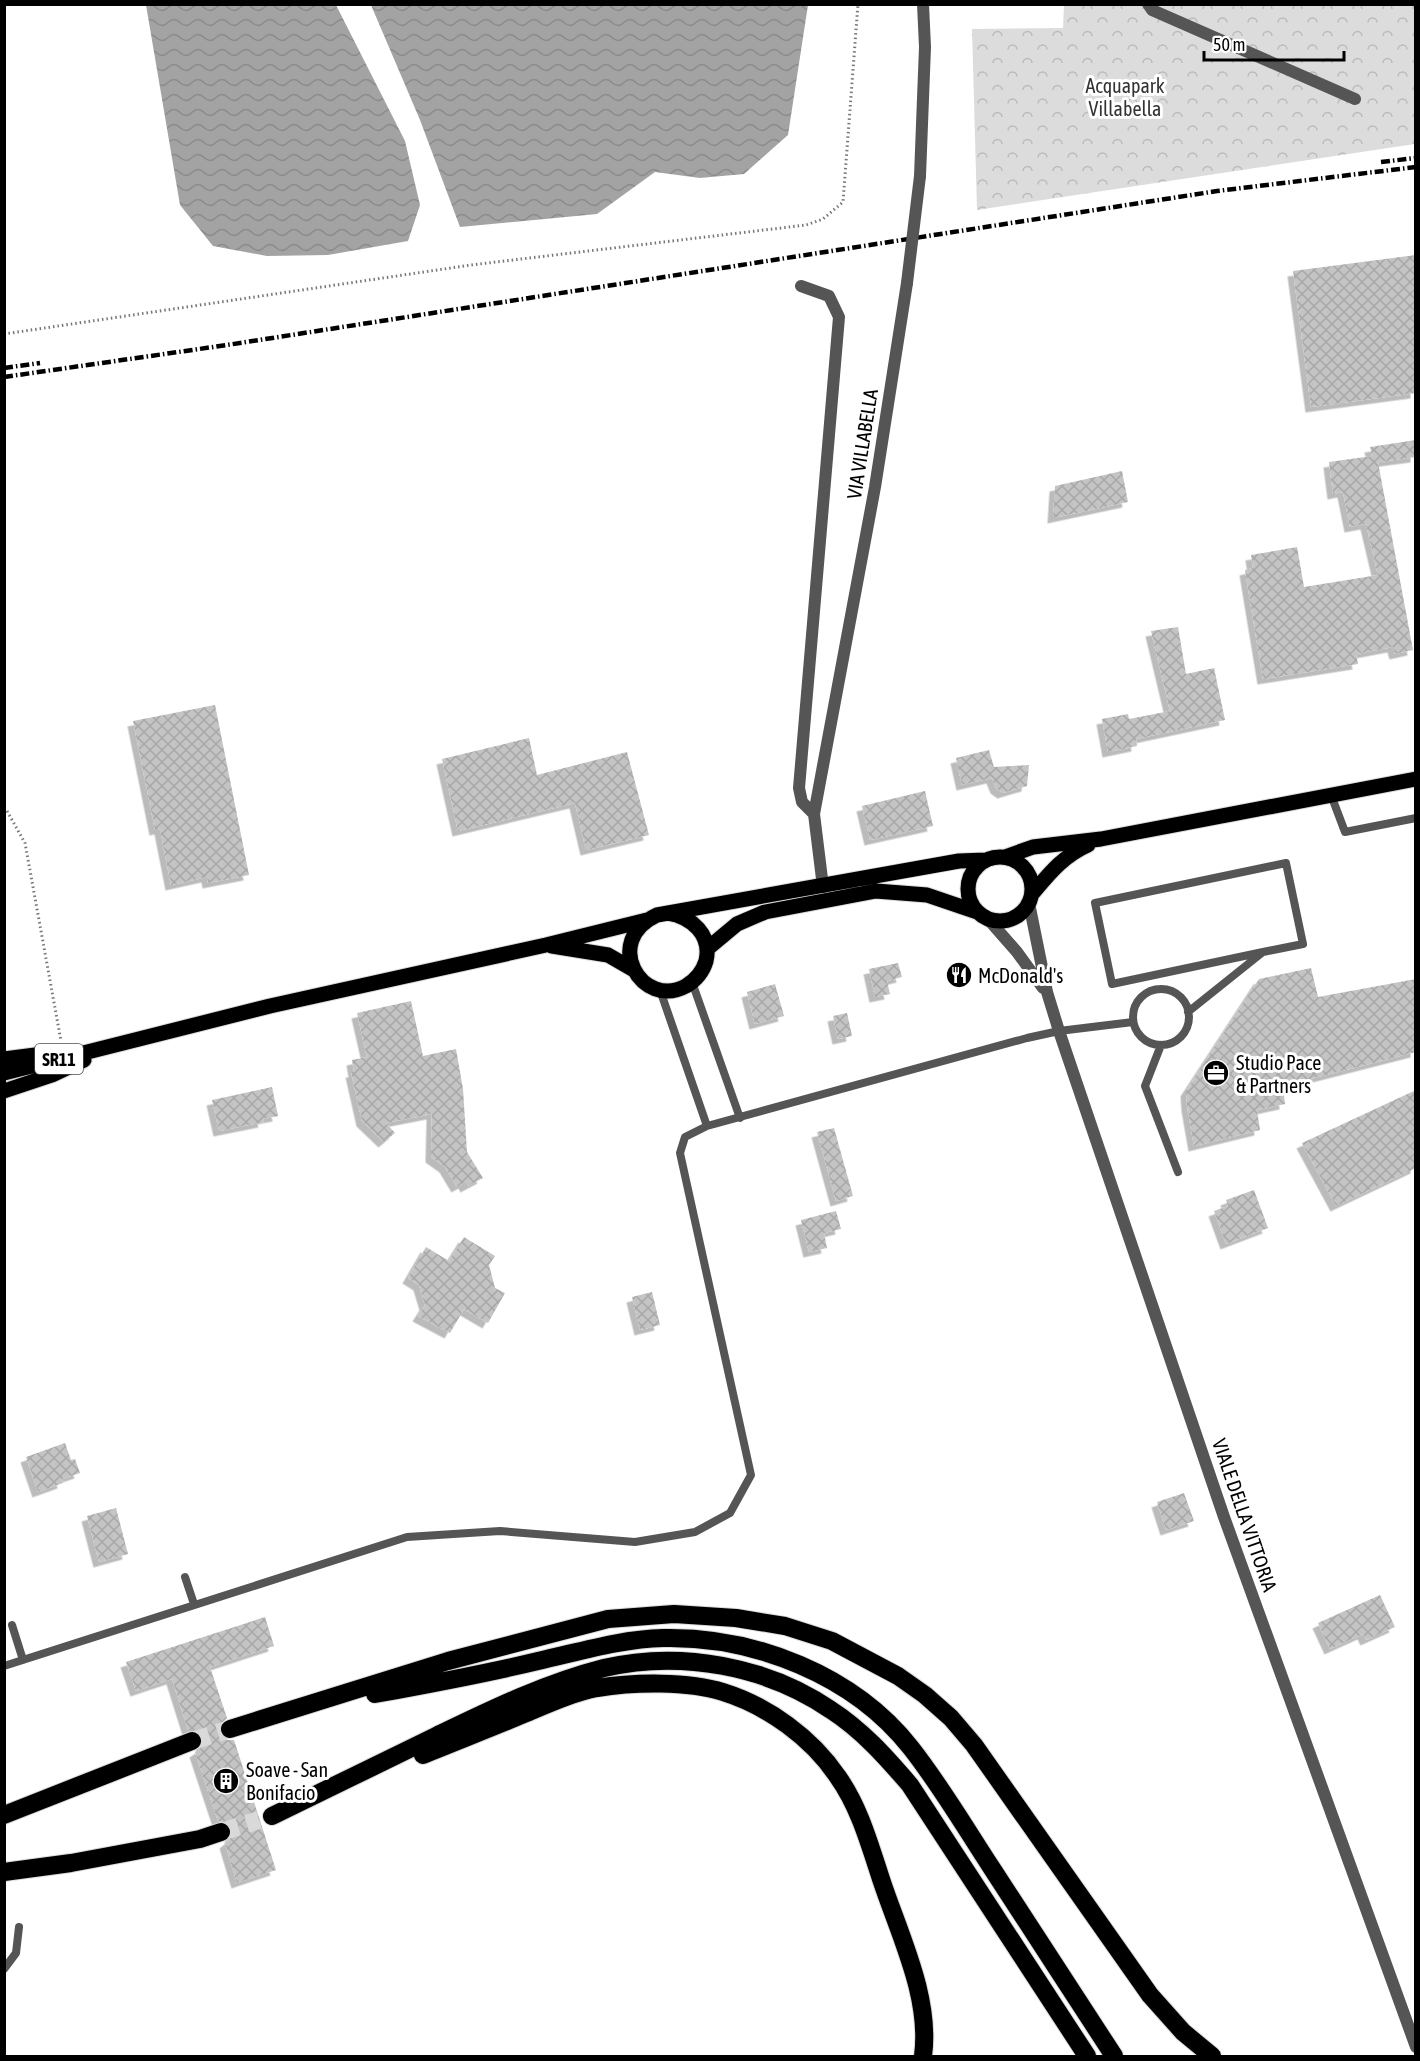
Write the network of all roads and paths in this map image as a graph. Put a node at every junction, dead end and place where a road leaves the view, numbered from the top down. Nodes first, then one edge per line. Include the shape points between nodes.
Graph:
1 (858, 4) edge
2 (923, 4) edge
3 (1148, 4) edge
4 (1355, 99) dead end
5 (801, 286) dead end
6 (4, 334) edge
7 (1416, 779) edge
8 (1331, 795) junction
9 (7, 811) dead end
10 (814, 814) junction
11 (1416, 818) edge
12 (1101, 839) junction
13 (1005, 857) junction
14 (986, 860) junction
15 (823, 887) junction
16 (1030, 898) junction
17 (668, 913) junction
18 (982, 915) junction
19 (647, 920) junction
20 (546, 945) junction
21 (707, 949) junction
22 (1263, 952) junction
23 (634, 970) junction
24 (1140, 978) junction
25 (692, 982) junction
26 (660, 990) junction
27 (1047, 992) junction
28 (1143, 995) junction
29 (1188, 1012) junction
30 (1133, 1022) junction
31 (1059, 1031) junction
32 (114, 1045) junction
33 (1161, 1045) junction
34 (63, 1051) junction
35 (4, 1059) edge
36 (4, 1073) edge
37 (4, 1091) edge
38 (740, 1118) junction
39 (707, 1126) junction
40 (1178, 1172) dead end
41 (185, 1577) dead end
42 (194, 1604) junction
43 (12, 1625) dead end
44 (23, 1660) junction
45 (4, 1666) edge
46 (295, 1708) junction
47 (230, 1729) tunnel mouth
48 (192, 1741) tunnel mouth
49 (4, 1815) edge
50 (221, 1832) tunnel mouth
51 (4, 1872) edge
52 (19, 1926) dead end
53 (4, 1969) edge
54 (1416, 2047) edge
55 (923, 2056) edge
56 (1087, 2056) edge
57 (1114, 2056) edge
58 (1212, 2056) edge

1 - 6 path via 843,202 823,219 806,225 471,265
2 - 10 street, VIA VILLABELLA, bridge via 920,176 908,283 875,487
3 - 4 street via 1152,10
5 - 10 street via 829,296 839,317 799,788 802,802
7 - 8 main road
8 - 11 lane via 1345,832
8 - 12 main road
9 - 34 path via 25,843
10 - 15 street, VIA VILLABELLA
12 - 13 main road via 1033,847
12 - 16 main road via 1072,852
13 - 14 main road
13 - 16 main road via 1023,866 1032,884
14 - 15 main road via 959,861
14 - 18 main road via 973,871 968,888 972,905
15 - 17 main road
16 - 18 main road via 1016,917 997,921
16 - 27 street, VIALE DELLA VITTORIA
17 - 19 main road
17 - 21 main road via 690,920
18 - 21 main road via 927,895 876,891 765,912 737,924
18 - 27 street, VIALE DELLA VITTORIA
19 - 20 main road
19 - 23 main road via 639,927 630,948
20 - 23 main road via 608,955
20 - 32 main road
21 - 25 main road via 706,962
22 - 24 lane
22 - 24 lane via 1303,944 1286,863 1095,903 1112,984
22 - 29 lane
23 - 26 main road via 649,986
24 - 28 lane
25 - 26 main road via 671,991
25 - 38 lane
26 - 39 lane
27 - 31 street, VIALE DELLA VITTORIA
28 - 29 lane via 1161,988 1171,990 1179,995
28 - 30 lane via 1134,1007
29 - 33 lane via 1185,1031 1179,1038
30 - 31 lane
30 - 33 lane via 1143,1038
31 - 38 lane
31 - 54 street, VIALE DELLA VITTORIA via 1224,1517
32 - 34 main road
32 - 36 main road, SR11
32 - 37 main road via 52,1075
33 - 40 lane via 1145,1086
34 - 35 main road
38 - 39 lane
39 - 42 lane via 685,1137 680,1153 751,1475 730,1513 695,1532 635,1542 500,1531 407,1537
41 - 42 lane
42 - 44 lane
43 - 44 lane
44 - 45 lane
46 - 47 highway
46 - 57 highway via 640,1640 705,1640 742,1646 798,1664 859,1700 910,1747
46 - 58 highway via 448,1661 608,1619 674,1614 736,1618 785,1626 832,1641 897,1676 951,1718 1150,1995 1183,2032
48 - 49 highway
50 - 51 highway via 71,1863
52 - 53 lane via 16,1953
55 - 56 highway via 926,2038 920,1994 867,1838 839,1777 815,1748 786,1724 724,1692 684,1684 597,1689 556,1701 266,1818 483,1714 542,1688 605,1668 649,1661 693,1662 745,1671 796,1690 830,1709 886,1756 910,1785

